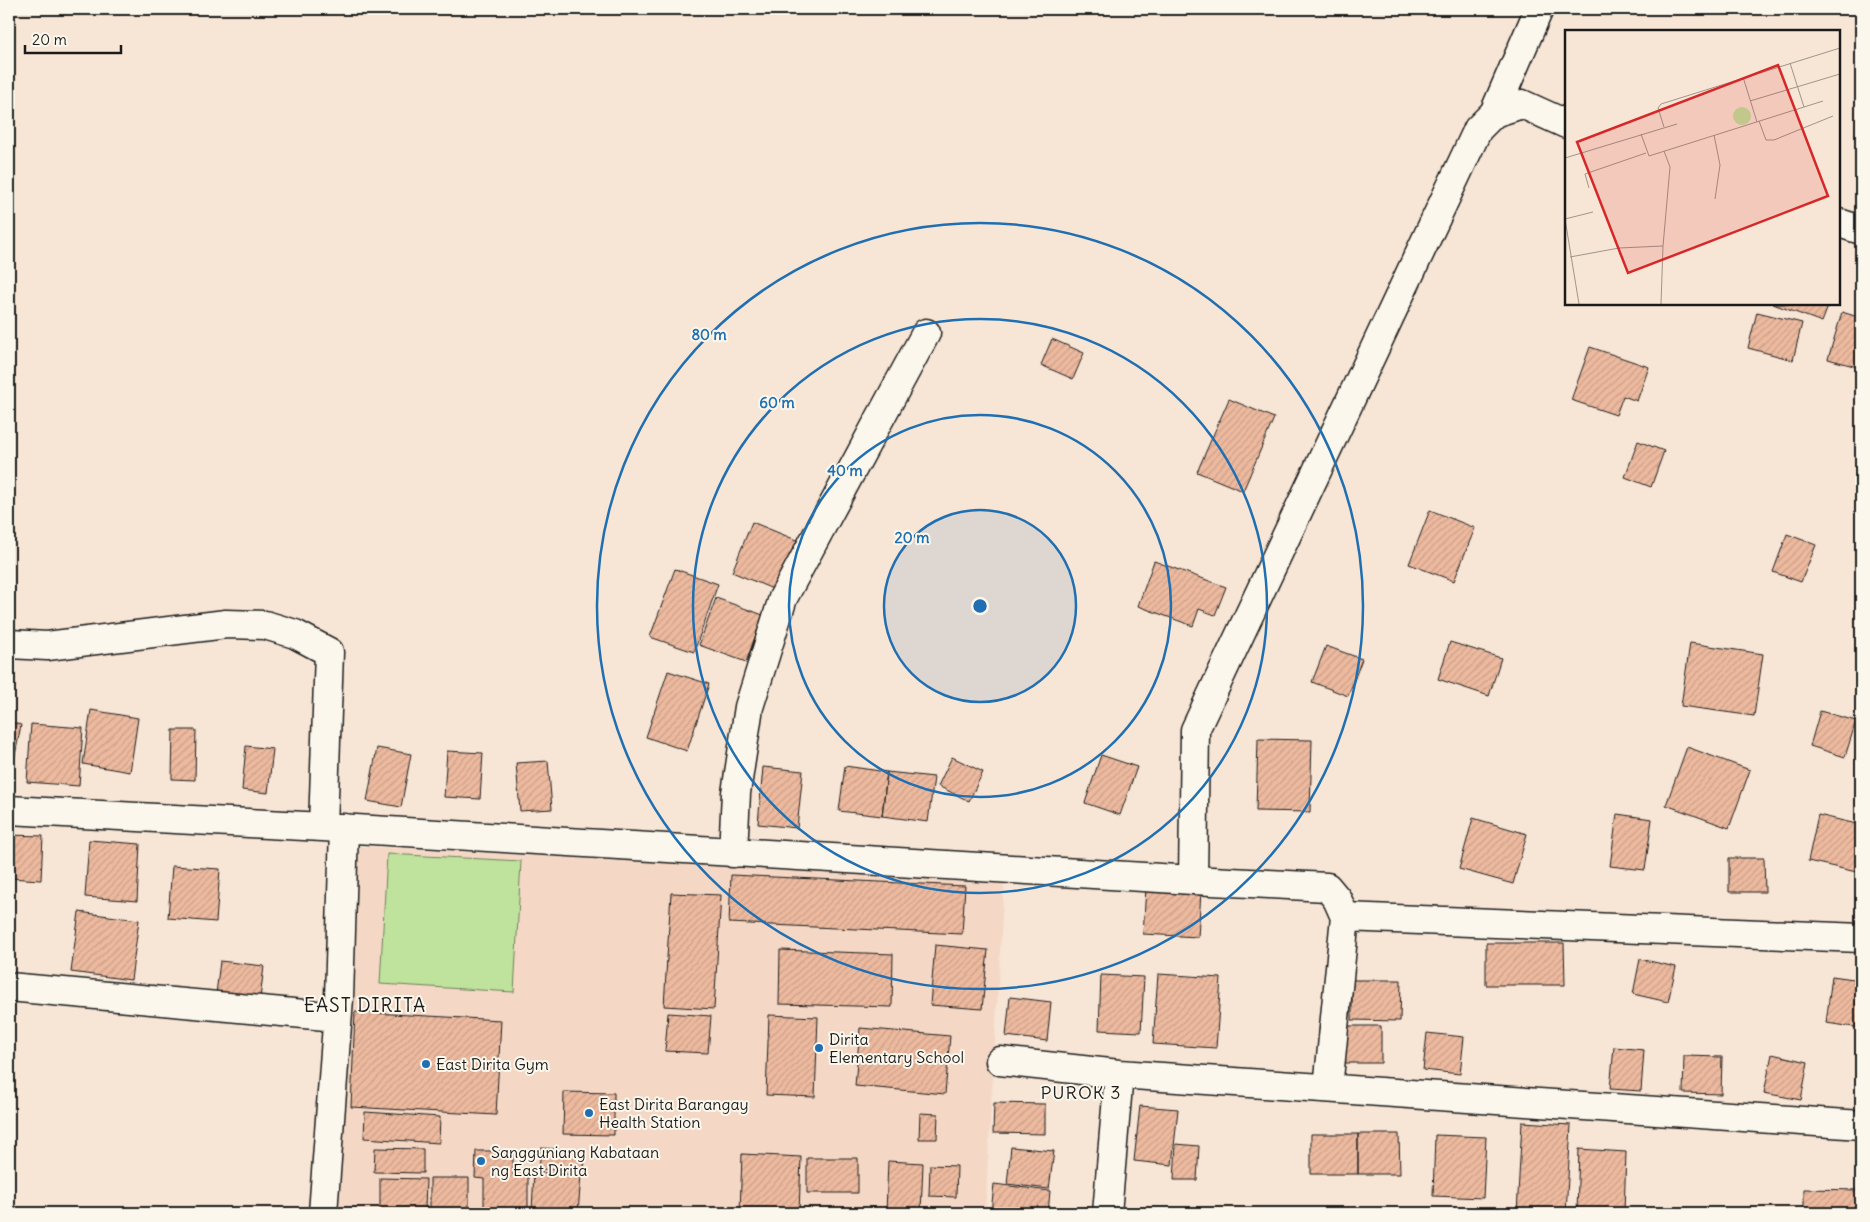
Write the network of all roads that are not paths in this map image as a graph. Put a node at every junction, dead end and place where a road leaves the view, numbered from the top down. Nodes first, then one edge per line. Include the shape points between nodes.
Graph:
1 (1539, 9) edge
2 (1494, 113) junction
3 (1565, 124) edge
4 (1840, 223) edge
5 (1861, 230) edge
6 (926, 332) dead end
7 (9, 644) edge
8 (9, 810) edge
9 (334, 827) junction
10 (733, 852) junction
11 (1193, 880) junction
12 (1345, 917) junction
13 (1861, 938) edge
14 (9, 987) edge
15 (337, 1018) junction
16 (1000, 1060) dead end
17 (1119, 1074) junction
18 (1328, 1088) junction
19 (1861, 1125) edge
20 (324, 1213) edge
21 (1106, 1213) edge

1 - 2 street
2 - 3 street via 1522,104
2 - 11 street via 1478,129 1195,730
4 - 5 street
6 - 10 street via 783,598 750,707 736,793
7 - 9 street via 47,646 226,624 265,624 295,634 329,652
8 - 9 street
9 - 10 street
9 - 15 street
10 - 11 street
11 - 12 street via 1327,887
12 - 13 street
12 - 18 street
14 - 15 street
15 - 20 street
16 - 17 street
17 - 18 street
17 - 21 street
18 - 19 street

